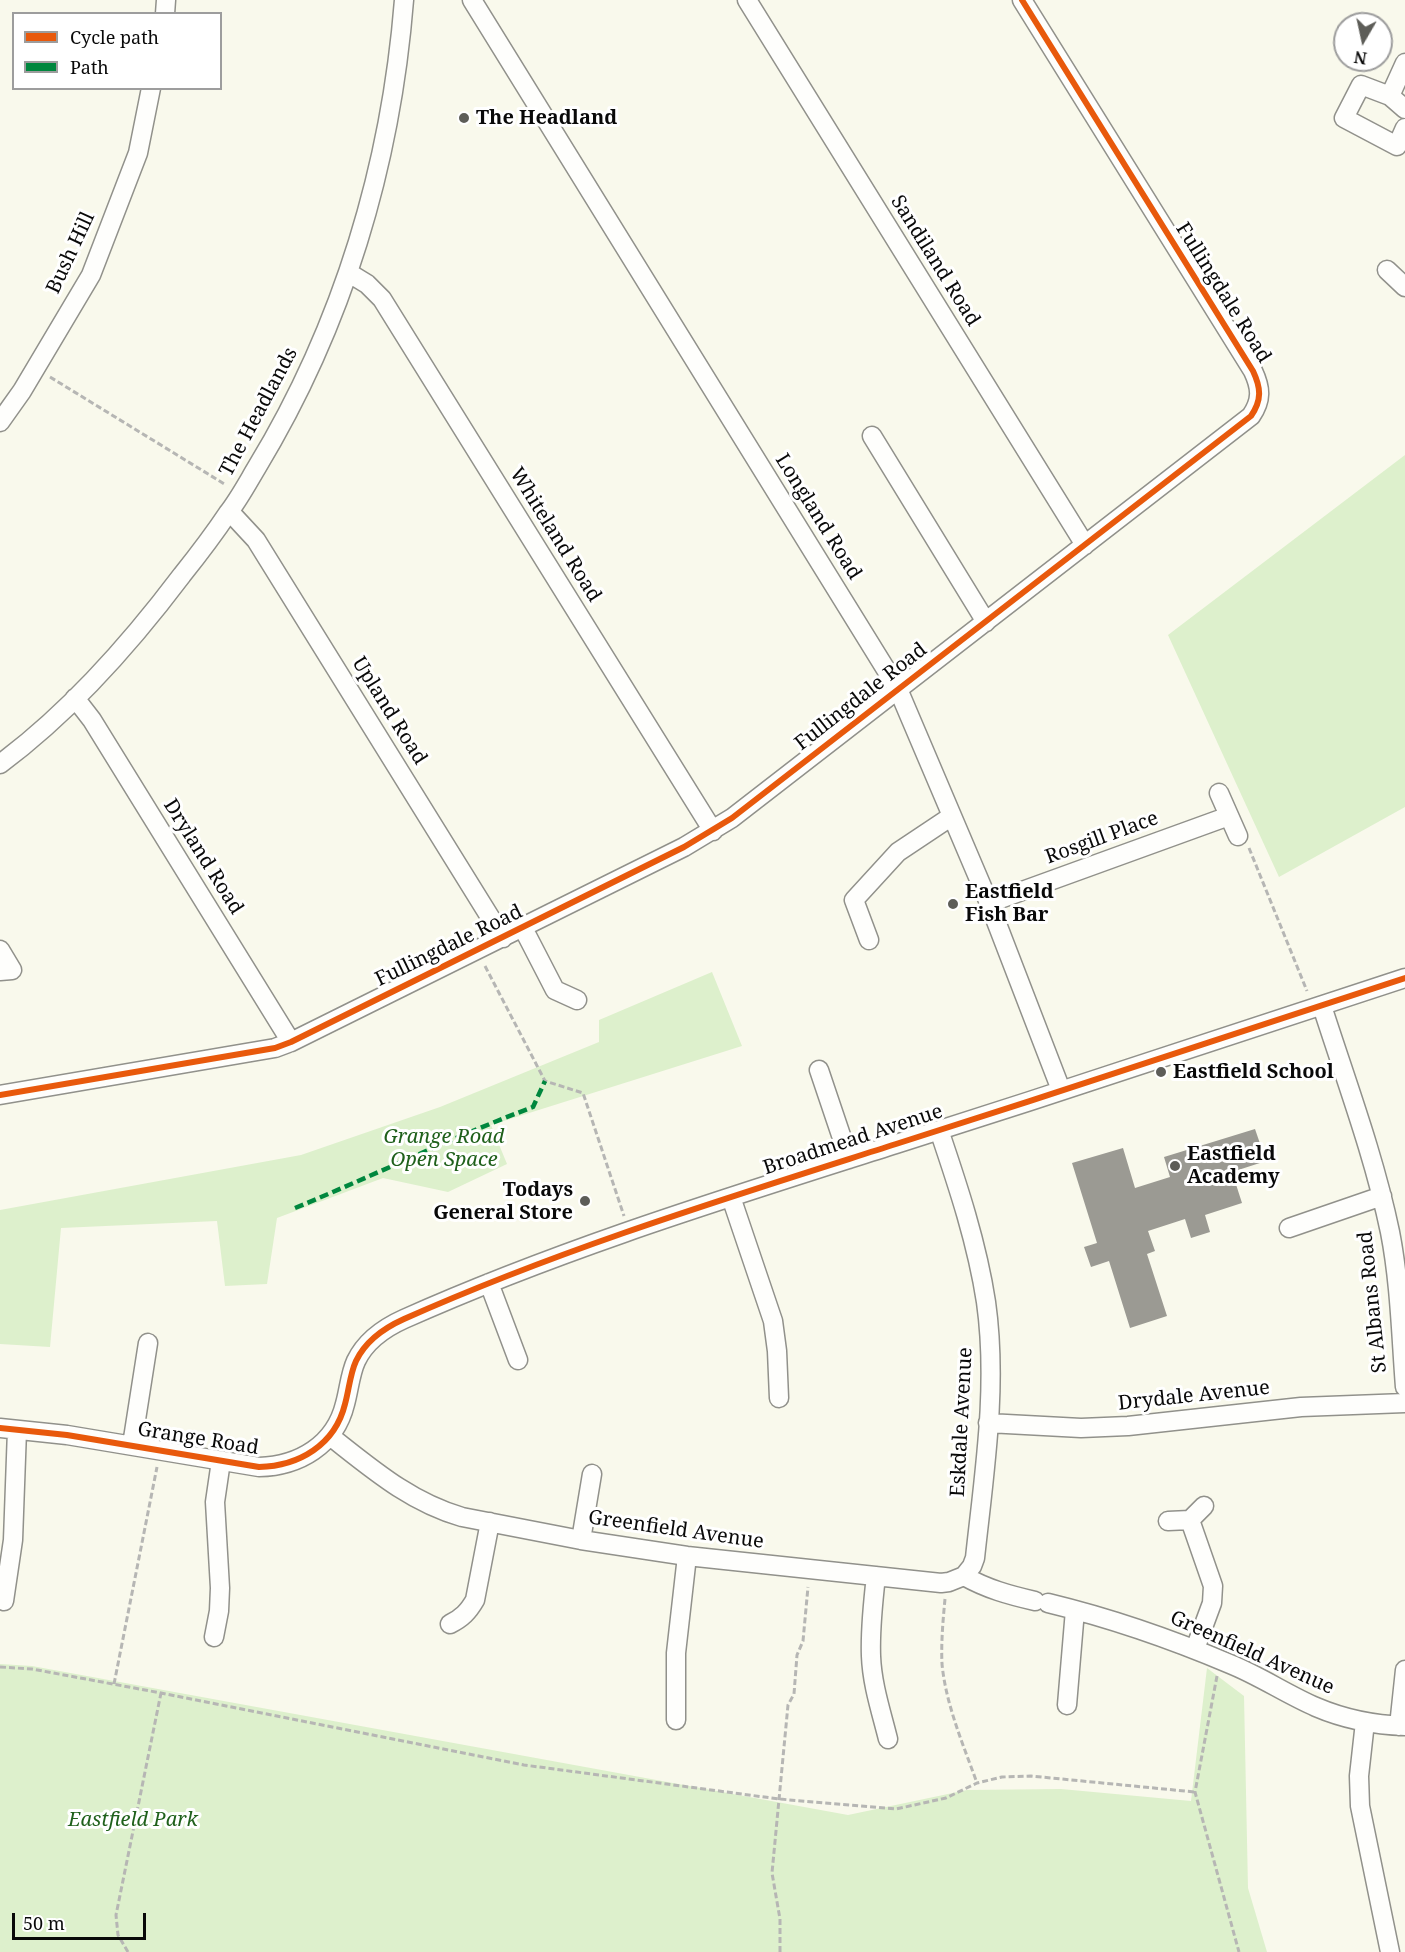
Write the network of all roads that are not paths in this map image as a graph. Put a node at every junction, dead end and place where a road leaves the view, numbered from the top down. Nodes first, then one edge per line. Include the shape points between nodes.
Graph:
1 (404, 0) edge
2 (472, 0) edge
3 (747, 0) edge
4 (1022, 0) edge
5 (1405, 63) edge
6 (151, 90) edge
7 (1390, 96) junction
8 (1405, 109) edge
9 (1405, 128) edge
10 (1388, 270) dead end
11 (349, 273) junction
12 (1405, 287) edge
13 (0, 422) edge
14 (872, 436) dead end
15 (230, 512) junction
16 (1085, 545) junction
17 (986, 622) junction
18 (898, 689) junction
19 (75, 698) junction
20 (0, 764) edge
21 (1219, 793) dead end
22 (952, 816) junction
23 (1229, 816) junction
24 (713, 831) junction
25 (1238, 836) road end
26 (989, 903) junction
27 (523, 928) junction
28 (503, 938) junction
29 (869, 940) dead end
30 (0, 950) edge
31 (6, 970) edge
32 (1405, 978) edge
33 (577, 1000) dead end
34 (1318, 1007) junction
35 (291, 1042) junction
36 (819, 1070) dead end
37 (1061, 1090) junction
38 (0, 1095) edge
39 (939, 1130) junction
40 (849, 1159) junction
41 (1382, 1196) junction
42 (730, 1197) junction
43 (1289, 1228) dead end
44 (489, 1283) junction
45 (148, 1343) dead end
46 (518, 1360) dead end
47 (349, 1387) joint
48 (1405, 1387) edge
49 (779, 1398) dead end
50 (1405, 1403) edge
51 (988, 1423) junction
52 (9, 1429) edge
53 (330, 1436) junction
54 (132, 1445) junction
55 (221, 1461) junction
56 (592, 1474) dead end
57 (1204, 1506) dead end
58 (1190, 1520) junction
59 (1168, 1521) dead end
60 (490, 1522) junction
61 (581, 1540) junction
62 (687, 1556) junction
63 (876, 1576) junction
64 (956, 1579) junction
65 (4, 1601) dead end
66 (1076, 1610) junction
67 (450, 1624) dead end
68 (214, 1637) dead end
69 (1195, 1649) junction
70 (1405, 1670) edge
71 (1067, 1705) dead end
72 (676, 1720) dead end
73 (1365, 1722) junction
74 (1402, 1726) edge
75 (888, 1739) dead end
76 (1390, 1952) edge

1 - 11 street, The Headlands via 387,133
2 - 18 street, Longland Road
3 - 16 street, Sandiland Road
4 - 16 street, Fullingdale Road via 1260,388 1258,406 1243,424
5 - 7 street
6 - 13 street, Bush Hill via 138,153 91,275
7 - 8 street
7 - 9 street via 1361,85 1344,118 1397,146
10 - 12 street
11 - 15 street, The Headlands via 303,384
11 - 24 street, Whiteland Road via 382,299
14 - 17 street
15 - 19 street, The Headlands via 156,609
15 - 28 street, Upland Road via 256,540
16 - 17 street, Fullingdale Road
17 - 18 street, Fullingdale Road
18 - 22 street, Longland Road
18 - 24 street, Fullingdale Road
19 - 20 street, The Headlands
19 - 35 street, Dryland Road
21 - 23 street
22 - 26 street, Longland Road
22 - 29 street via 898,852 854,900
23 - 25 street
23 - 26 street, Rosgill Place
24 - 27 street, Fullingdale Road
26 - 37 street, Longland Road
27 - 28 street, Fullingdale Road
27 - 33 street via 555,990
28 - 35 street, Fullingdale Road
30 - 31 street
32 - 34 street, Broadmead Avenue
34 - 37 street, Broadmead Avenue
34 - 41 street, St Albans Road
35 - 38 street, Fullingdale Road via 275,1048
36 - 40 street
37 - 39 street, Broadmead Avenue
39 - 40 street, Broadmead Avenue
39 - 51 street, Eskdale Avenue via 969,1222 983,1283 989,1346
40 - 42 street, Broadmead Avenue
41 - 43 street
41 - 48 street, St Albans Road via 1396,1279
42 - 44 street, Broadmead Avenue
42 - 49 street via 773,1321
44 - 46 street
44 - 47 street, Broadmead Avenue via 375,1336 355,1362
45 - 54 street, Grange Road
47 - 53 street, Grange Road via 342,1416
50 - 51 street, Drydale Avenue via 1301,1407 1128,1426 1081,1428
51 - 64 street, Eskdale Avenue via 975,1558 972,1566
52 - 54 street, Grange Road
52 - 65 street via 13,1540
53 - 55 street, Grange Road via 306,1456 275,1467
53 - 60 street, Greenfield Avenue via 414,1497 444,1511
54 - 55 street, Grange Road
55 - 68 street via 215,1502 220,1588
56 - 61 street
57 - 58 street
58 - 59 street
58 - 69 street via 1213,1586 1212,1604
60 - 61 street, Greenfield Avenue
60 - 67 street via 475,1600 469,1611
61 - 62 street, Greenfield Avenue
62 - 63 street, Greenfield Avenue
62 - 72 street via 676,1653
63 - 64 street, Greenfield Avenue
63 - 75 street via 871,1656
64 - 66 street, Greenfield Avenue
66 - 69 street, Greenfield Avenue
66 - 71 street
69 - 73 street, Greenfield Avenue via 1318,1708
70 - 74 street
73 - 74 street, Greenfield Avenue
73 - 76 street via 1360,1806

